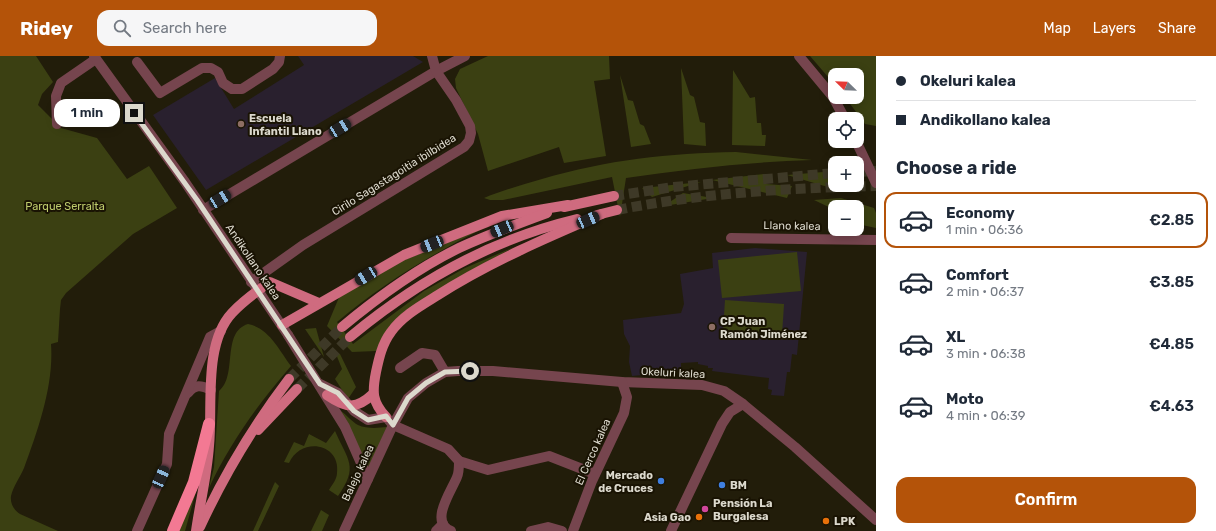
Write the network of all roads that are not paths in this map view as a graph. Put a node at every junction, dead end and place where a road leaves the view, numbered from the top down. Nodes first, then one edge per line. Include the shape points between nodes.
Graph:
1 (280, 56) edge
2 (432, 56) edge
3 (465, 56) edge
4 (799, 56) edge
5 (97, 57) edge
6 (137, 62) dead end
7 (436, 71) junction
8 (841, 112) edge
9 (57, 124) dead end
10 (859, 148) edge
11 (876, 183) edge
12 (614, 196) tunnel mouth
13 (568, 205) junction
14 (203, 210) junction
15 (617, 210) tunnel mouth
16 (602, 214) junction
17 (732, 238) dead end
18 (876, 240) edge
19 (251, 282) junction
20 (257, 290) junction
21 (319, 303) junction
22 (282, 325) junction
23 (342, 327) tunnel mouth
24 (221, 331) junction
25 (350, 337) tunnel mouth
26 (400, 368) dead end
27 (445, 372) junction
28 (289, 379) tunnel mouth
29 (622, 382) junction
30 (320, 384) junction
31 (297, 389) tunnel mouth
32 (211, 390) junction
33 (373, 394) junction
34 (186, 396) junction
35 (327, 396) junction
36 (743, 404) junction
37 (349, 406) junction
38 (386, 416) junction
39 (209, 424) junction
40 (393, 425) junction
41 (243, 446) junction
42 (459, 461) junction
43 (595, 474) junction
44 (368, 479) junction
45 (876, 520) edge
46 (443, 529) edge
47 (137, 531) edge
48 (174, 531) edge
49 (197, 531) edge
50 (344, 531) edge
51 (531, 531) edge
52 (562, 531) edge
53 (573, 531) edge
54 (671, 531) edge

1 - 6 street via 273,69 242,89 232,89 223,84 218,72 211,68 202,68 160,92
2 - 7 street, Cirilo Sagastagoitia ibilbidea
3 - 7 street
4 - 8 street via 833,97
5 - 9 street via 61,83 57,89
5 - 14 street, Andikollano kalea
7 - 14 street
7 - 19 street, Cirilo Sagastagoitia ibilbidea via 470,126 469,141 464,147 303,245
10 - 11 street
12 - 13 main road
13 - 21 main road via 502,216 404,255
13 - 23 main road via 502,229 450,253 396,285
14 - 19 street, Andikollano kalea
15 - 16 main road
16 - 25 main road via 527,233 477,254 410,292
16 - 33 main road via 471,274 406,316 391,332 381,351
17 - 18 street, Llano kalea
19 - 20 street, Andikollano kalea
20 - 21 main road via 270,282
20 - 22 street, Andikollano kalea
20 - 24 main road via 231,313
21 - 22 main road
22 - 30 street, Andikollano kalea
24 - 32 main road via 214,353
24 - 34 street via 210,337
26 - 27 street via 422,353 435,355
27 - 29 street, Okeluri kalea via 493,371
27 - 40 street, Okeluri kalea via 408,398
28 - 41 main road
29 - 36 street, Okeluri kalea via 702,385 724,391
29 - 43 street, El Cerco kalea via 627,397 624,413
30 - 35 street, Andikollano kalea
30 - 37 street via 338,393
31 - 41 main road
32 - 34 street via 197,385
32 - 39 main road
33 - 37 main road via 358,406
33 - 38 main road via 378,408
34 - 47 street via 169,434 167,464
35 - 37 main road
35 - 44 street, Andikollano kalea via 345,427
36 - 45 street, Okeluri kalea
36 - 54 street via 730,412 722,424
37 - 38 street via 368,420
38 - 40 street
39 - 48 highway via 194,482
39 - 49 main road via 209,446
40 - 42 street via 448,449
40 - 44 street, Balejo kalea
41 - 49 main road
42 - 43 street via 488,470 549,456
42 - 46 street via 458,475 443,509
43 - 53 street, El Cerco kalea
44 - 50 street, Balejo kalea
51 - 52 street via 548,527

